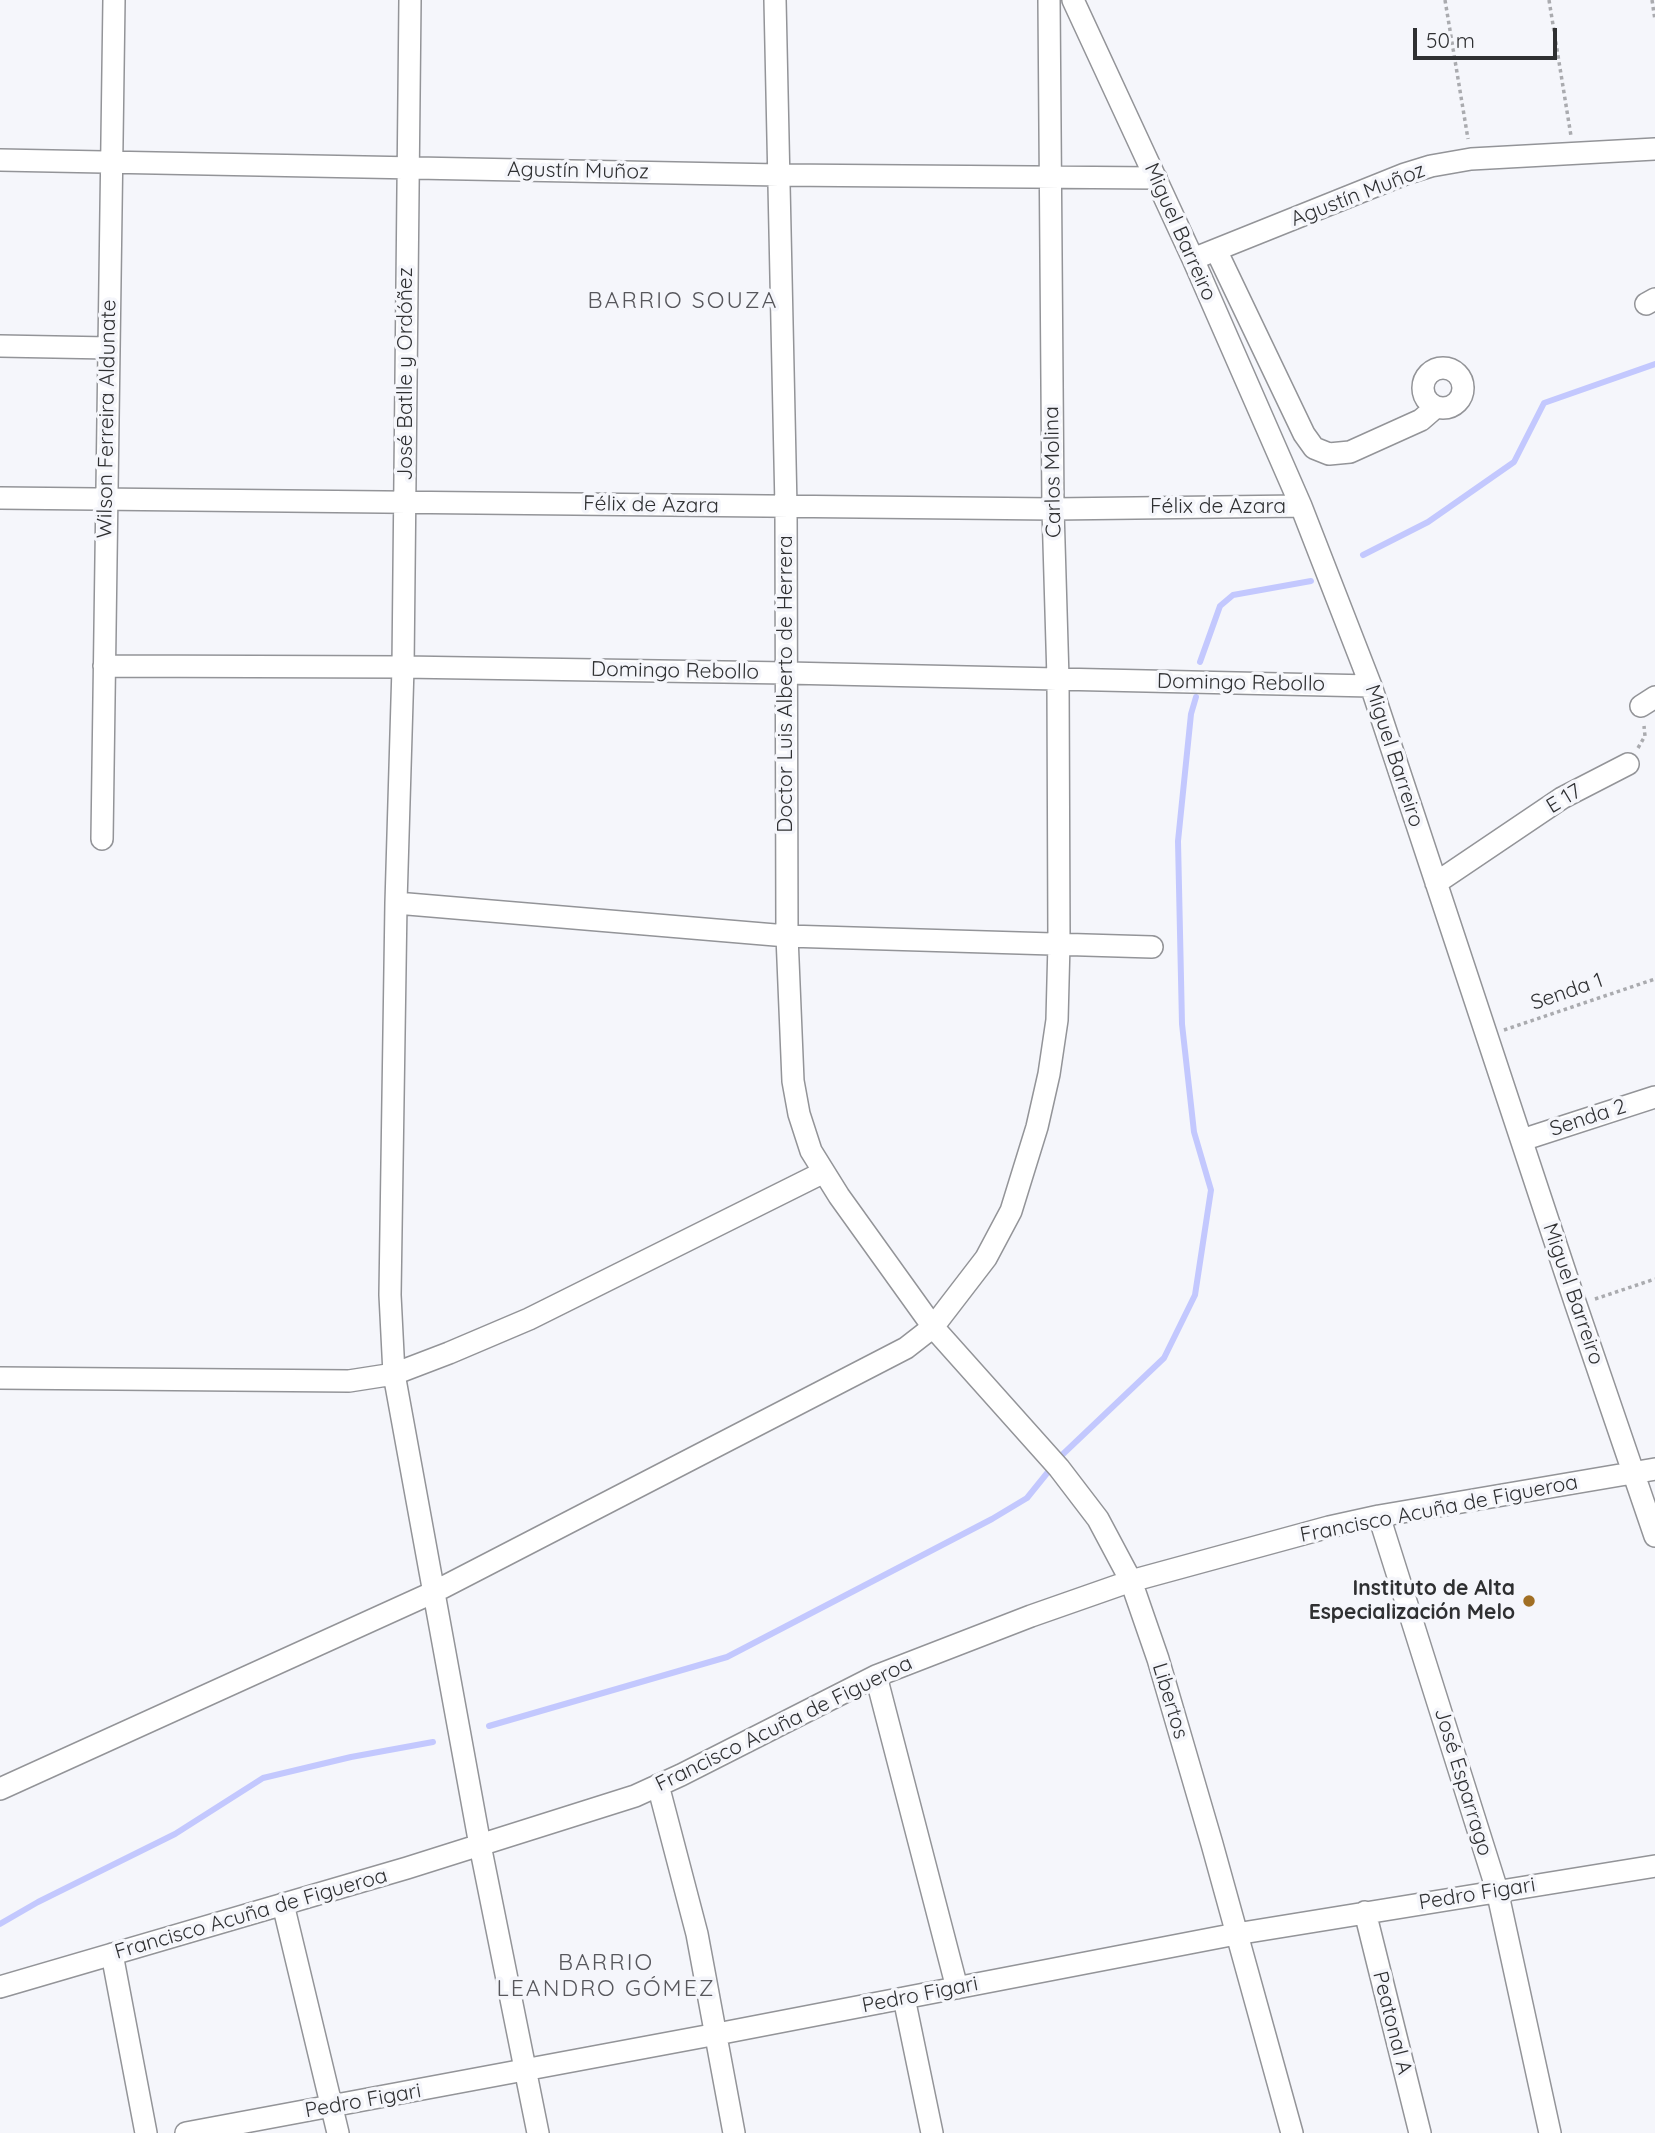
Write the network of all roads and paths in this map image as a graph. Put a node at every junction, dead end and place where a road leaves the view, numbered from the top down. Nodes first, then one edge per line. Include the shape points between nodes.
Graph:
1 (114, 0) edge
2 (410, 0) edge
3 (775, 0) edge
4 (1049, 0) edge
5 (1073, 0) edge
6 (1445, 0) edge
7 (1549, 0) edge
8 (1652, 0) edge
9 (1655, 20) edge
10 (1655, 149) edge
11 (1574, 153) junction
12 (1471, 159) junction
13 (0, 160) edge
14 (111, 161) junction
15 (407, 167) junction
16 (779, 175) junction
17 (1051, 176) junction
18 (1156, 178) junction
19 (1216, 250) junction
20 (1193, 259) junction
21 (0, 346) edge
22 (109, 348) junction
23 (1436, 407) dead end
24 (0, 498) edge
25 (106, 499) junction
26 (405, 502) junction
27 (1301, 506) junction
28 (786, 507) junction
29 (1053, 509) junction
30 (104, 666) junction
31 (404, 667) junction
32 (787, 673) junction
33 (1058, 680) junction
34 (1371, 685) junction
35 (1648, 702) edge
36 (1628, 764) joint
37 (102, 839) dead end
38 (1436, 883) junction
39 (396, 903) junction
40 (787, 936) junction
41 (1059, 943) junction
42 (1152, 947) dead end
43 (1655, 979) edge
44 (1489, 1035) junction
45 (1655, 1097) edge
46 (1522, 1140) junction
47 (824, 1172) junction
48 (1655, 1279) edge
49 (1576, 1305) junction
50 (933, 1327) junction
51 (394, 1374) junction
52 (0, 1378) edge
53 (1644, 1471) edge
54 (1379, 1516) junction
55 (1655, 1536) edge
56 (1131, 1581) junction
57 (434, 1592) junction
58 (876, 1676) junction
59 (658, 1785) junction
60 (0, 1789) edge
61 (480, 1845) junction
62 (1655, 1866) edge
63 (1497, 1891) junction
64 (283, 1904) junction
65 (1365, 1912) junction
66 (1236, 1934) junction
67 (112, 1954) junction
68 (0, 1987) edge
69 (957, 1988) junction
70 (904, 1998) junction
71 (717, 2034) junction
72 (526, 2070) junction
73 (333, 2106) junction
74 (146, 2133) edge
75 (186, 2133) edge
76 (338, 2133) edge
77 (538, 2133) edge
78 (734, 2133) edge
79 (932, 2133) edge
80 (1292, 2133) edge
81 (1420, 2133) edge
82 (1550, 2133) edge

1 - 14 street, Wilson Ferreira Aldunate
2 - 15 street, José Batlle y Ordóñez
3 - 16 street, Doctor Luis Alberto de Herrera
4 - 17 street, Carlos Molina
5 - 18 street, Miguel Barreiro
6 - 12 path
7 - 11 path
8 - 9 path
10 - 11 street, Agustín Muñoz
11 - 12 street, Agustín Muñoz
12 - 19 street, Agustín Muñoz via 1405,174
13 - 14 street, Agustín Muñoz
14 - 15 street, Agustín Muñoz
14 - 22 street, Wilson Ferreira Aldunate
15 - 16 street, Agustín Muñoz
15 - 26 street, José Batlle y Ordóñez
16 - 17 street, Agustín Muñoz
16 - 28 street, Doctor Luis Alberto de Herrera
17 - 18 street, Agustín Muñoz
17 - 29 street, Carlos Molina
18 - 20 street, Miguel Barreiro
19 - 20 street, Agustín Muñoz
19 - 23 street via 1314,447 1329,454 1350,452 1421,420
20 - 27 street, Miguel Barreiro
21 - 22 street
22 - 25 street, Wilson Ferreira Aldunate
24 - 25 street, Félix de Azara
25 - 26 street, Félix de Azara
25 - 30 street, Wilson Ferreira Aldunate
26 - 28 street, Félix de Azara
26 - 31 street, José Batlle y Ordóñez
27 - 29 street, Félix de Azara
27 - 34 street, Miguel Barreiro
28 - 29 street, Félix de Azara
28 - 32 street, Doctor Luis Alberto de Herrera
29 - 33 street, Carlos Molina
30 - 31 street, Domingo Rebollo
30 - 37 street, Wilson Ferreira Aldunate
31 - 32 street, Domingo Rebollo
31 - 39 street, José Batlle y Ordóñez
32 - 33 street, Domingo Rebollo
32 - 40 street, Doctor Luis Alberto de Herrera
33 - 34 street, Domingo Rebollo
33 - 41 street, Carlos Molina
34 - 38 street, Miguel Barreiro
35 - 36 path via 1645,736
36 - 38 street, E 17 via 1562,798
38 - 44 street, Miguel Barreiro
39 - 40 street
39 - 51 street, José Batlle y Ordóñez via 390,1295
40 - 41 street
40 - 47 street, Doctor Luis Alberto de Herrera via 793,1081 811,1151
41 - 42 street
41 - 50 street, Carlos Molina via 1057,1020 1049,1074 1011,1210 986,1258
43 - 44 path, Senda 1
44 - 46 street, Miguel Barreiro
45 - 46 street, Senda 2
46 - 49 street, Miguel Barreiro
47 - 50 street, Doctor Luis Alberto de Herrera
47 - 51 street via 529,1318
48 - 49 path
49 - 53 street, Miguel Barreiro
50 - 56 street, Libertos via 1067,1478 1098,1518
50 - 57 street, Carlos Molina via 906,1348
51 - 52 street via 349,1381
51 - 57 street, José Batlle y Ordóñez
53 - 54 street, Francisco Acuña de Figueroa
53 - 55 street, Miguel Barreiro
54 - 56 street, Francisco Acuña de Figueroa
54 - 63 street, José Esparrago
56 - 58 street, Francisco Acuña de Figueroa
56 - 66 street, Libertos via 1158,1659
57 - 60 street, Carlos Molina
57 - 61 street, José Batlle y Ordóñez
58 - 59 street, Francisco Acuña de Figueroa
58 - 69 street
59 - 61 street, Francisco Acuña de Figueroa
59 - 71 street via 697,1934
61 - 64 street, Francisco Acuña de Figueroa
61 - 72 street, José Batlle y Ordóñez
62 - 63 street, Pedro Figari
63 - 65 street, Pedro Figari
63 - 82 street, José Esparrago
64 - 67 street, Francisco Acuña de Figueroa
64 - 73 street
65 - 66 street, Pedro Figari
65 - 81 street, Peatonal A
66 - 69 street, Pedro Figari
66 - 80 street, Libertos
67 - 68 street, Francisco Acuña de Figueroa
67 - 74 street
69 - 70 street, Pedro Figari
70 - 71 street, Pedro Figari
70 - 79 street
71 - 72 street, Pedro Figari
71 - 78 street
72 - 73 street, Pedro Figari
72 - 77 street, José Batlle y Ordóñez
73 - 75 street, Pedro Figari
73 - 76 street

